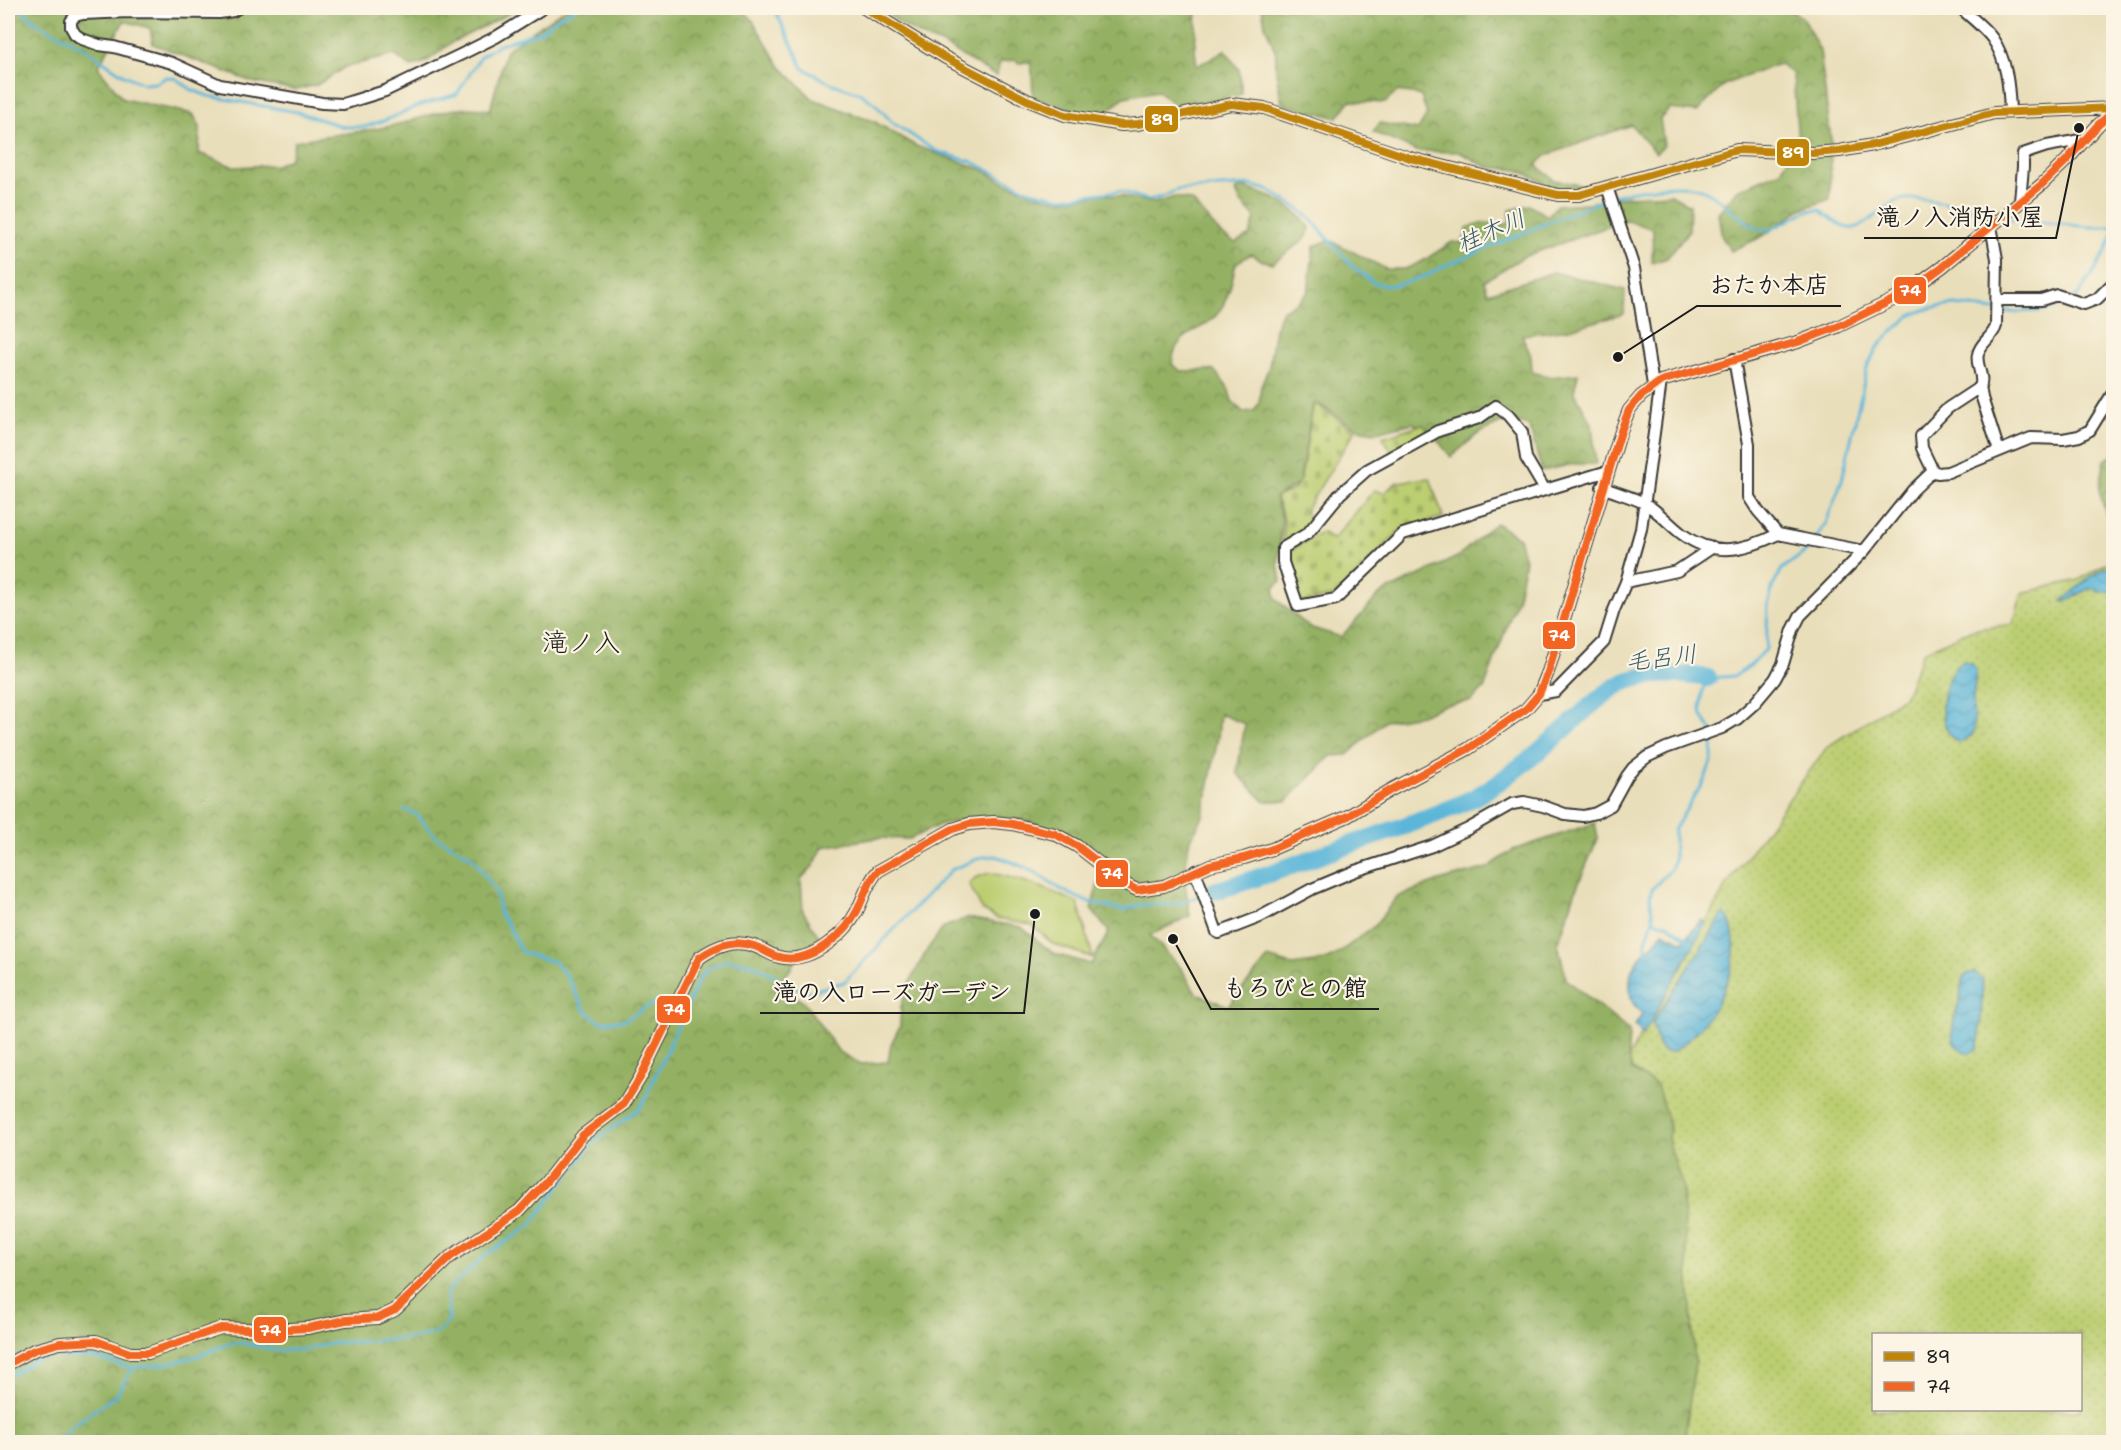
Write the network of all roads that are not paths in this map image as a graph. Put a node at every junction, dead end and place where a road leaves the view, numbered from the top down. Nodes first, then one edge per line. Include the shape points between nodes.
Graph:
1 (238, 8) edge
2 (543, 8) edge
3 (864, 8) edge
4 (1961, 8) edge
5 (2114, 109) edge
6 (2010, 111) junction
7 (2086, 139) junction
8 (1608, 189) junction
9 (2020, 201) junction
10 (1992, 225) junction
11 (2114, 282) edge
12 (1998, 301) junction
13 (1734, 359) junction
14 (1657, 383) junction
15 (1980, 387) junction
16 (2114, 391) edge
17 (1999, 451) junction
18 (1608, 471) junction
19 (1934, 471) junction
20 (1602, 487) junction
21 (1545, 490) junction
22 (1646, 504) junction
23 (1778, 534) junction
24 (1713, 547) junction
25 (1864, 550) junction
26 (1626, 582) junction
27 (1539, 694) junction
28 (1196, 874) junction
29 (8, 1364) edge

1 - 2 street via 219,13 83,14 75,16 70,27 82,39 172,63 219,86 322,104 343,104 385,91 496,37
3 - 8 street via 946,58 1065,115 1122,125 1242,104 1410,158 1558,195
4 - 6 street via 1996,45 2006,70
5 - 6 street
5 - 7 street
6 - 8 street via 1839,151 1737,150
7 - 9 street
7 - 9 street via 2023,154
8 - 14 street via 1634,268
9 - 10 street
10 - 12 street
10 - 13 street via 1905,294 1798,342
11 - 12 street via 2091,302 2077,303 2057,295 2041,300
12 - 15 street via 1994,332 1977,355
13 - 14 street
13 - 23 street via 1749,444 1749,497
14 - 18 street via 1629,410
14 - 22 street
15 - 17 street
15 - 19 street via 1957,400 1921,436 1922,448
16 - 17 street via 2090,429 2079,436 2031,438
17 - 19 street via 1948,472
18 - 20 street
18 - 21 street
19 - 25 street via 1913,490
20 - 22 street
20 - 27 street
21 - 21 street via 1403,534 1336,599 1298,606 1283,562 1283,548 1308,533 1353,481 1438,431 1479,418 1496,406 1522,432 1526,458
22 - 24 street via 1684,536
22 - 26 street
23 - 24 street via 1737,550
23 - 25 street
24 - 26 street via 1677,571
25 - 28 street via 1800,616 1783,664 1754,704 1722,728 1647,757 1633,768 1611,805 1596,813 1583,816 1524,802 1512,804 1432,846 1355,871 1260,918 1217,932
26 - 27 street via 1602,646 1556,691
27 - 28 street via 1526,710 1468,750 1348,816 1272,849
28 - 29 street via 1164,886 1137,890 1054,834 993,822 953,829 878,870 845,928 818,950 802,957 779,957 739,943 710,950 699,958 624,1104 583,1135 519,1211 450,1257 396,1310 378,1318 308,1328 221,1328 148,1353 130,1353 88,1340 60,1343 34,1350

